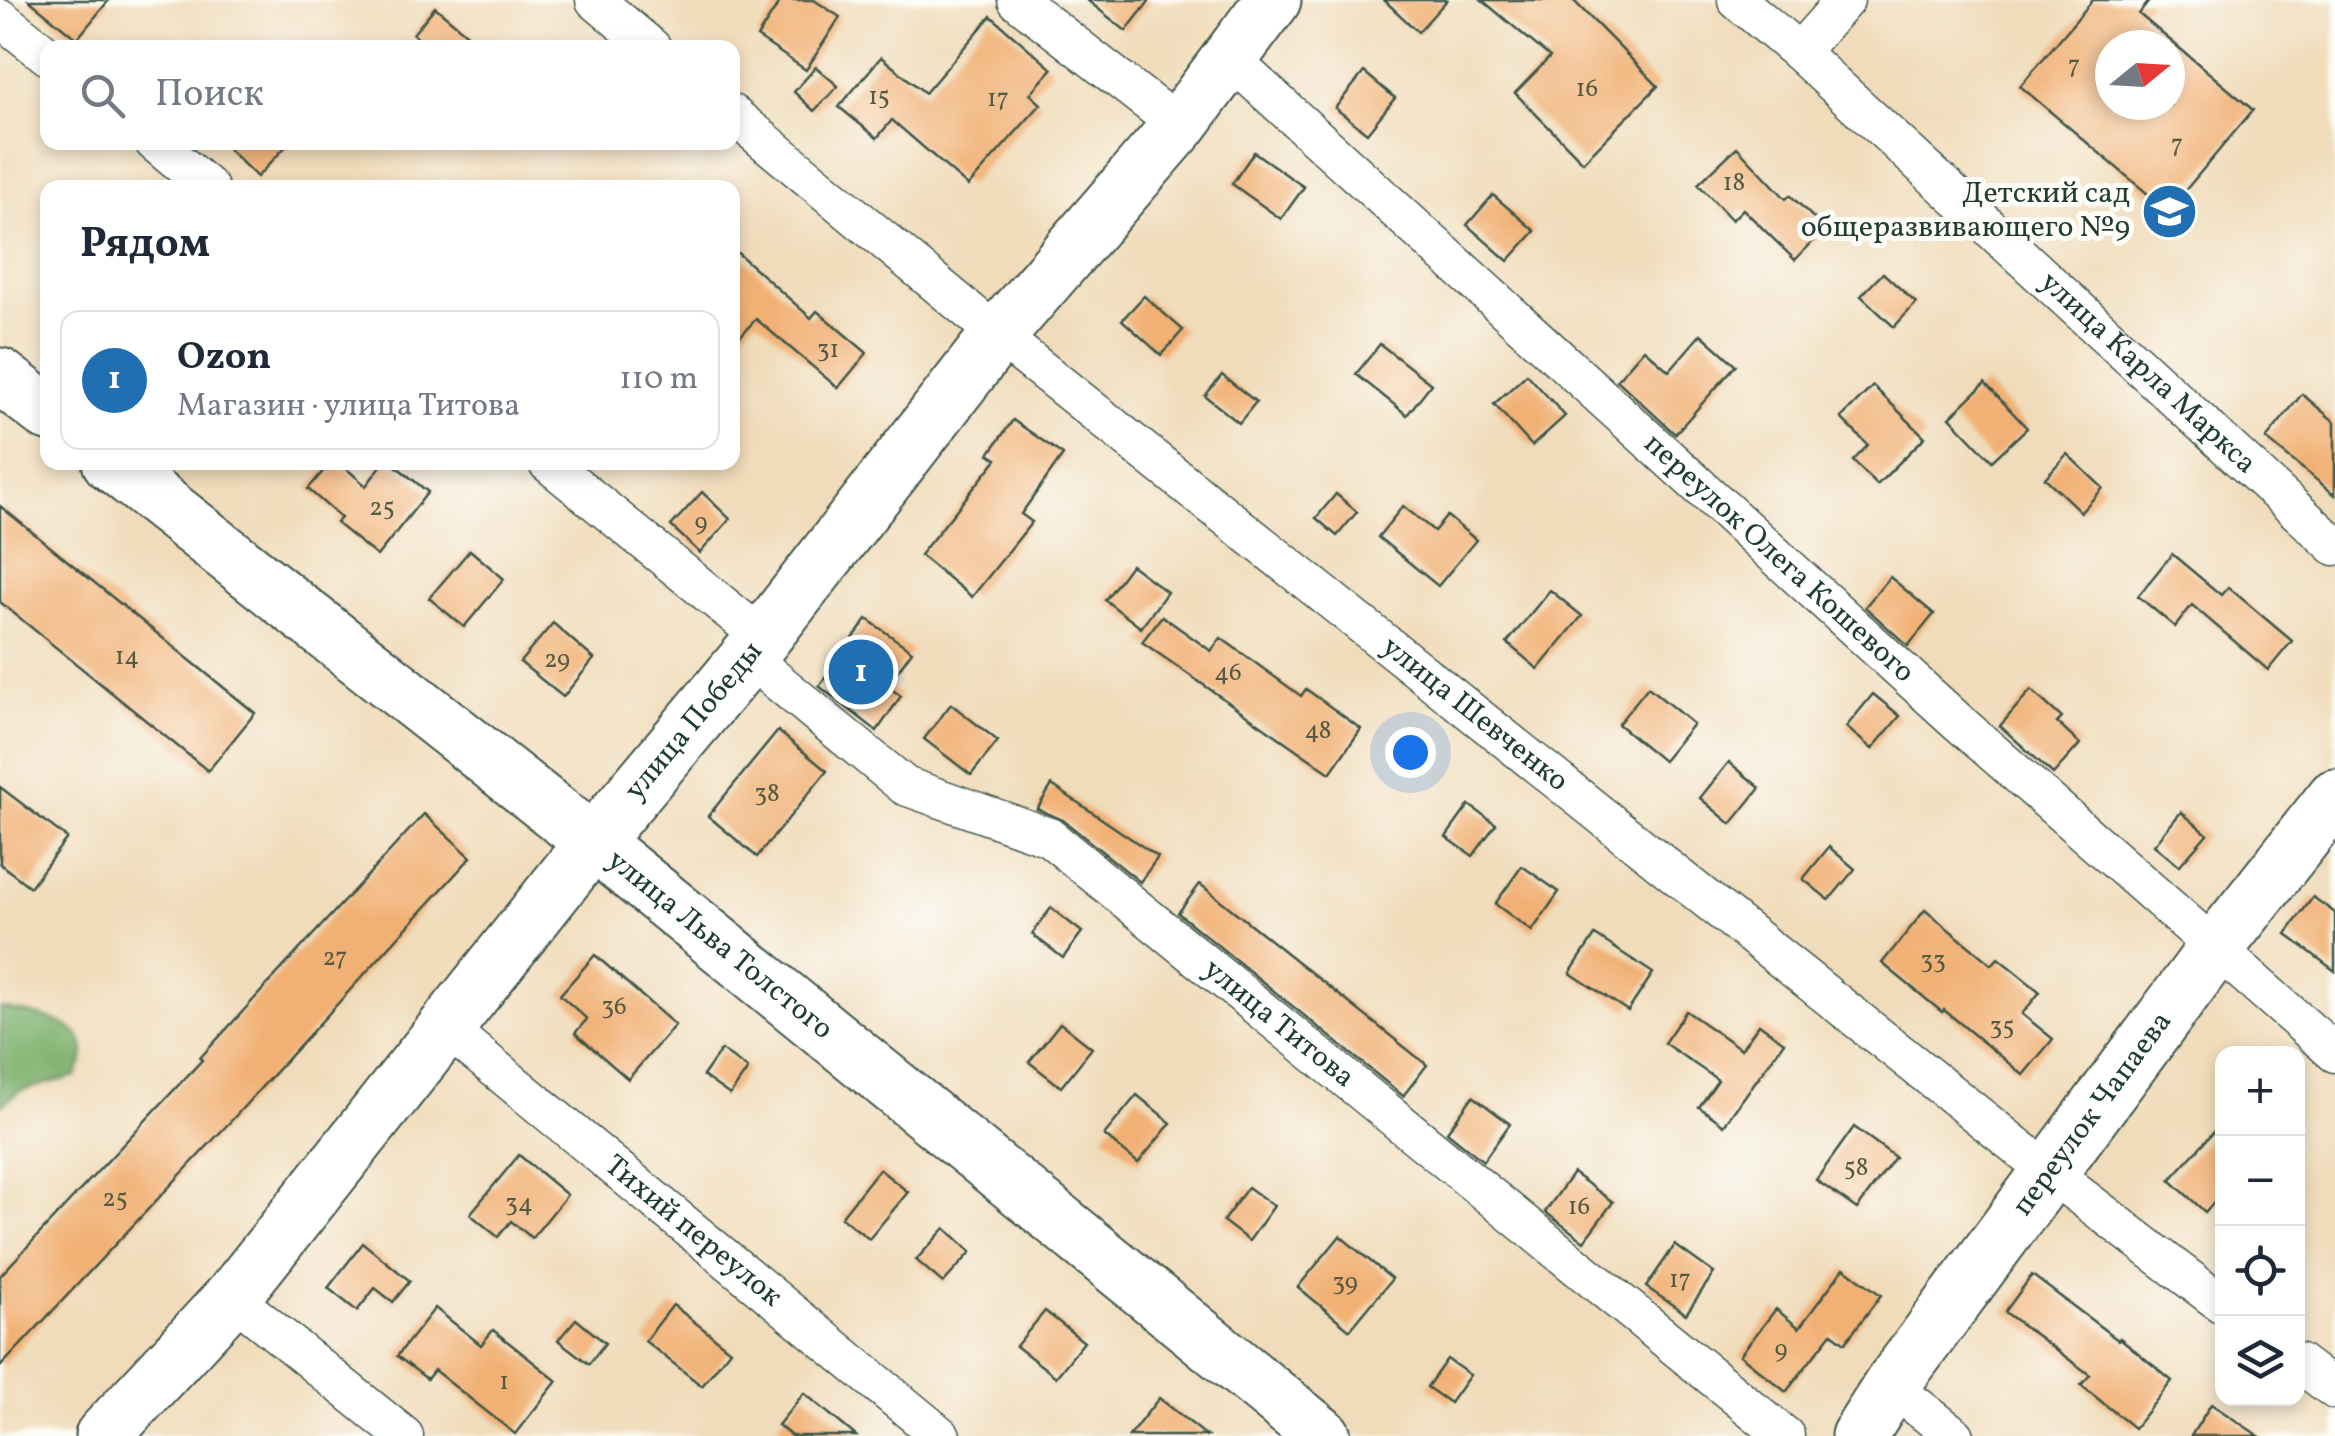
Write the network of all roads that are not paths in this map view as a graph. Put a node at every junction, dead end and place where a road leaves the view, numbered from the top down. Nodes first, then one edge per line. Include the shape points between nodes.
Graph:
1 (595, 0) edge
2 (1017, 0) edge
3 (1272, 0) edge
4 (1737, 0) edge
5 (1845, 0) edge
6 (0, 18) edge
7 (642, 40) edge
8 (40, 50) edge
9 (1799, 52) junction
10 (1228, 57) junction
11 (740, 121) edge
12 (1179, 126) junction
13 (164, 150) edge
14 (199, 180) edge
15 (998, 335) junction
16 (0, 376) edge
17 (40, 407) edge
18 (120, 470) edge
19 (556, 470) edge
20 (2335, 546) edge
21 (755, 648) junction
22 (2335, 797) edge
23 (593, 842) junction
24 (2216, 949) junction
25 (446, 1028) junction
26 (2335, 1054) edge
27 (2050, 1172) junction
28 (232, 1296) junction
29 (2215, 1299) edge
30 (2305, 1367) edge
31 (1892, 1386) junction
32 (2335, 1390) edge
33 (103, 1436) edge
34 (404, 1436) edge
35 (941, 1436) edge
36 (1323, 1436) edge
37 (1784, 1436) edge
38 (1859, 1436) edge
39 (1955, 1436) edge

1 - 7 street
2 - 12 street
3 - 10 street, улица Победы
4 - 9 street, улица Карла Маркса
5 - 9 street
6 - 8 street
9 - 20 street, улица Карла Маркса
10 - 12 street, улица Победы
10 - 24 street, переулок Олега Кошевого
11 - 15 street, улица Шевченко
12 - 15 street, улица Победы
13 - 14 street
15 - 21 street, улица Победы
15 - 27 street, улица Шевченко
16 - 17 street
18 - 23 street, улица Льва Толстого
19 - 21 street, улица Титова
21 - 23 street, улица Победы
21 - 37 street, улица Титова via 906,786 1048,837
22 - 24 street, переулок Чапаева
23 - 25 street, улица Победы
23 - 36 street, улица Льва Толстого
24 - 26 street, переулок Олега Кошевого
24 - 27 street, переулок Чапаева
25 - 28 street, улица Победы
25 - 35 street, Тихий переулок
27 - 29 street, улица Шевченко
27 - 31 street, переулок Чапаева
28 - 33 street, улица Победы
28 - 34 street
30 - 32 street
31 - 38 street, переулок Чапаева
31 - 39 street

